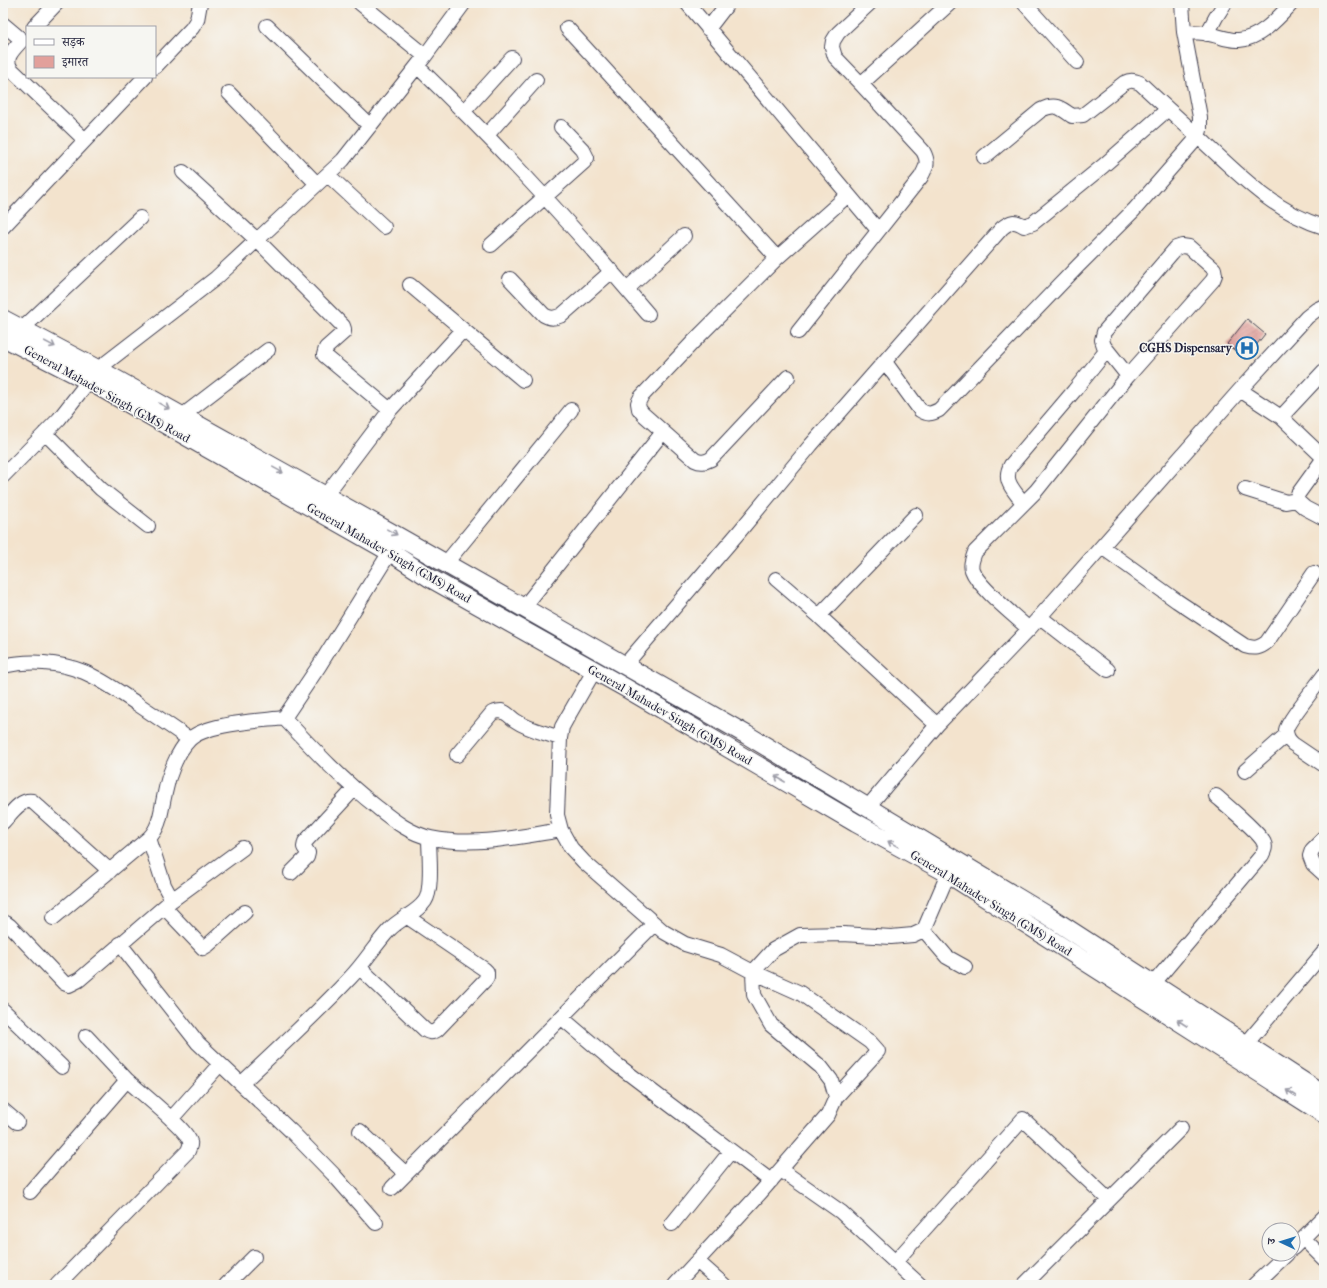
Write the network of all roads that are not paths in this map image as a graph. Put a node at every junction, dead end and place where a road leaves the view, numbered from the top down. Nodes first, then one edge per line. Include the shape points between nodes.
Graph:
1 (57, 3) edge
2 (200, 3) edge
3 (360, 3) edge
4 (464, 3) edge
5 (686, 3) edge
6 (728, 3) edge
7 (870, 3) edge
8 (950, 3) edge
9 (1024, 3) edge
10 (1182, 3) edge
11 (1226, 3) edge
12 (1292, 3) edge
13 (3, 24) edge
14 (35, 26) edge
15 (267, 26) dead end
16 (567, 28) dead end
17 (708, 29) junction
18 (1184, 32) junction
19 (1207, 34) junction
20 (24, 37) edge
21 (512, 58) dead end
22 (421, 61) junction
23 (1077, 62) dead end
24 (156, 66) edge
25 (144, 78) edge
26 (536, 80) dead end
27 (861, 84) junction
28 (229, 93) dead end
29 (1168, 109) junction
30 (464, 111) junction
31 (370, 126) junction
32 (561, 127) dead end
33 (487, 135) junction
34 (1198, 137) junction
35 (85, 140) junction
36 (984, 157) dead end
37 (184, 172) dead end
38 (328, 175) junction
39 (317, 184) junction
40 (848, 195) junction
41 (545, 198) junction
42 (140, 218) dead end
43 (3, 227) edge
44 (384, 227) dead end
45 (1324, 227) edge
46 (878, 230) junction
47 (684, 236) dead end
48 (257, 240) junction
49 (491, 245) dead end
50 (777, 258) junction
51 (612, 271) junction
52 (510, 279) dead end
53 (410, 285) dead end
54 (627, 289) junction
55 (1324, 306) edge
56 (648, 314) dead end
57 (3, 320) edge
58 (22, 329) junction
59 (463, 330) junction
60 (798, 332) dead end
61 (3, 338) edge
62 (268, 350) dead end
63 (1107, 350) junction
64 (885, 362) junction
65 (1324, 371) edge
66 (93, 375) junction
67 (1128, 376) junction
68 (788, 378) dead end
69 (523, 380) dead end
70 (1240, 390) junction
71 (390, 410) junction
72 (571, 410) dead end
73 (182, 416) junction
74 (1281, 417) junction
75 (663, 432) junction
76 (45, 434) junction
77 (1324, 458) edge
78 (3, 476) edge
79 (1245, 489) dead end
80 (325, 496) junction
81 (1296, 500) junction
82 (1023, 503) junction
83 (916, 515) dead end
84 (1324, 518) edge
85 (148, 526) dead end
86 (1102, 547) junction
87 (390, 552) junction
88 (446, 563) junction
89 (1314, 573) dead end
90 (776, 578) dead end
91 (524, 607) junction
92 (819, 616) junction
93 (1040, 617) junction
94 (1029, 629) junction
95 (625, 665) junction
96 (3, 666) edge
97 (1108, 670) dead end
98 (594, 671) junction
99 (1324, 675) edge
100 (284, 718) junction
101 (937, 725) junction
102 (1286, 735) junction
103 (560, 738) junction
104 (189, 739) junction
105 (457, 755) dead end
106 (1324, 765) edge
107 (1245, 771) dead end
108 (354, 789) junction
109 (1216, 796) dead end
110 (867, 808) junction
111 (3, 822) edge
112 (561, 830) junction
113 (149, 838) junction
114 (429, 838) junction
115 (1324, 838) edge
116 (243, 848) dead end
117 (110, 871) junction
118 (291, 873) dead end
119 (948, 874) junction
120 (1324, 874) edge
121 (168, 903) junction
122 (245, 912) dead end
123 (406, 916) junction
124 (53, 918) dead end
125 (3, 924) edge
126 (654, 924) junction
127 (924, 930) junction
128 (120, 944) junction
129 (1324, 952) edge
130 (965, 967) dead end
131 (360, 968) junction
132 (753, 972) junction
133 (1154, 984) junction
134 (3, 1010) edge
135 (562, 1018) junction
136 (86, 1036) dead end
137 (1246, 1044) junction
138 (220, 1064) junction
139 (62, 1067) dead end
140 (127, 1080) junction
141 (242, 1083) junction
142 (1324, 1095) edge
143 (836, 1097) junction
144 (3, 1110) edge
145 (1324, 1114) edge
146 (171, 1118) junction
147 (17, 1122) dead end
148 (1182, 1128) dead end
149 (360, 1131) dead end
150 (730, 1151) junction
151 (781, 1170) junction
152 (406, 1174) junction
153 (770, 1181) junction
154 (392, 1188) dead end
155 (30, 1192) dead end
156 (1109, 1200) junction
157 (1324, 1217) edge
158 (376, 1223) dead end
159 (672, 1224) dead end
160 (1301, 1240) edge
161 (1301, 1245) edge
162 (254, 1257) dead end
163 (1324, 1258) edge
164 (697, 1261) junction
165 (895, 1262) junction
166 (1278, 1262) edge
167 (57, 1285) edge
168 (226, 1285) edge
169 (675, 1285) edge
170 (724, 1285) edge
171 (920, 1285) edge
172 (1024, 1285) edge
173 (1254, 1285) edge

1 - 14 street
2 - 24 street via 197,20 192,28
3 - 22 street
4 - 22 street
5 - 17 street
6 - 17 street
7 - 27 street via 838,33 832,47 835,57
8 - 27 street
9 - 23 street
10 - 18 street
11 - 19 street
12 - 19 street via 1273,22 1251,38 1239,40
13 - 20 street
15 - 31 street
16 - 50 street
17 - 40 street
18 - 19 street
18 - 34 street via 1200,116
20 - 35 street via 9,54 8,66
21 - 30 street
22 - 30 street
22 - 31 street
25 - 35 street
26 - 33 street
27 - 46 street via 927,158 927,166 921,177
28 - 39 street
29 - 34 street
29 - 36 street via 1140,83 1130,80 1083,115 1072,116 1059,107 1048,106
29 - 64 street via 1033,223 1024,226 1013,222 1002,228
30 - 33 street
31 - 38 street
32 - 41 street via 584,150 586,158
33 - 41 street
34 - 45 street via 1248,184 1300,218
34 - 64 street via 1134,210 939,410 927,414 920,410
35 - 43 street
37 - 48 street
38 - 39 street
38 - 44 street
39 - 48 street
40 - 46 street
40 - 50 street
41 - 49 street
41 - 51 street
42 - 58 street
46 - 60 street
47 - 54 street
48 - 66 street via 216,278
48 - 71 street via 343,326 344,332 326,348 324,355
50 - 75 street via 641,397 639,409
51 - 52 street via 562,315 555,318 544,316
51 - 54 street
53 - 59 street
54 - 56 street
55 - 70 street via 1307,317
57 - 58 street
58 -> 66 street
59 - 69 street
59 - 71 street
61 - 66 street, General Mahadev Singh (GMS) Road
62 - 73 street
63 - 67 street
63 - 67 street via 1102,340 1104,332 1176,248 1189,247 1214,270 1213,280
63 - 82 street via 1011,465 1008,482
64 - 95 street via 811,445
65 - 74 street
66 -> 73 street
66 - 76 street
66 - 87 street, General Mahadev Singh (GMS) Road
67 - 82 street via 1036,491
68 - 75 street via 706,462 695,460
70 - 74 street
70 - 86 street
71 - 80 street
72 - 88 street
73 -> 80 street
74 - 77 street
75 - 91 street
76 - 78 street
76 - 85 street via 101,489
77 - 81 street
79 - 81 street via 1286,502
80 -> 88 street
81 - 84 street
82 - 94 street via 975,552 971,562 979,583
83 - 92 street
86 - 89 street via 1177,601 1252,648 1267,642
86 - 93 street
87 - 98 street, General Mahadev Singh (GMS) Road via 430,578
87 - 100 street
88 - 91 street
90 - 92 street
91 - 95 street
92 - 101 street
93 - 94 street
93 - 97 street
94 - 101 street
95 - 110 street
96 - 104 street via 36,662 58,664 84,672
98 - 103 street via 562,727
119 -> 98 street, General Mahadev Singh (GMS) Road
99 - 102 street via 1287,727
100 - 104 street via 222,726
100 - 108 street
101 - 110 street
102 - 106 street via 1292,744
102 - 107 street
103 - 105 street via 526,726 501,711 496,711
103 - 112 street via 557,815
104 - 113 street via 172,770 158,824
108 - 114 street via 398,823
108 - 118 street via 305,842 308,857
109 - 133 street via 1256,833 1264,842 1265,848 1262,855
110 - 133 street via 1044,914
111 - 117 street via 22,802 32,801
112 - 114 street via 490,841 454,842
112 - 126 street via 571,848 584,862
113 - 117 street
113 - 121 street
114 - 123 street via 428,891 417,910
115 - 120 street via 1312,850 1310,856 1311,861
116 - 121 street
117 - 124 street
119 - 127 street
145 -> 119 street, General Mahadev Singh (GMS) Road
121 - 122 street via 203,948
121 - 128 street
123 - 131 street via 388,930
123 - 131 street via 487,972 487,977 437,1030 429,1032
125 - 128 street via 10,926 64,983 70,985
126 - 132 street via 685,944 721,955
126 - 135 street
127 - 130 street via 947,957
127 - 132 street via 913,935 891,937 800,935 773,950
128 - 138 street via 198,1043
129 - 137 street
131 - 141 street
132 - 143 street via 754,995 771,1025 821,1067 831,1080
132 - 143 street via 800,993 870,1042 878,1051
133 - 137 street
134 - 139 street
135 - 150 street via 616,1064
135 - 152 street
136 - 140 street
137 - 142 street
138 - 141 street
138 - 146 street
140 - 146 street
140 - 155 street
141 - 158 street via 333,1174
143 - 151 street via 828,1115
144 - 147 street
146 - 167 street via 187,1136 190,1142 188,1151
148 - 156 street
149 - 152 street
150 - 153 street
150 - 159 street
151 - 153 street
151 - 165 street via 840,1212
152 - 154 street
153 - 164 street
156 - 165 street via 1023,1119
156 - 172 street
157 - 160 street
161 - 163 street
162 - 168 street
164 - 169 street
164 - 170 street
165 - 171 street
166 - 173 street

